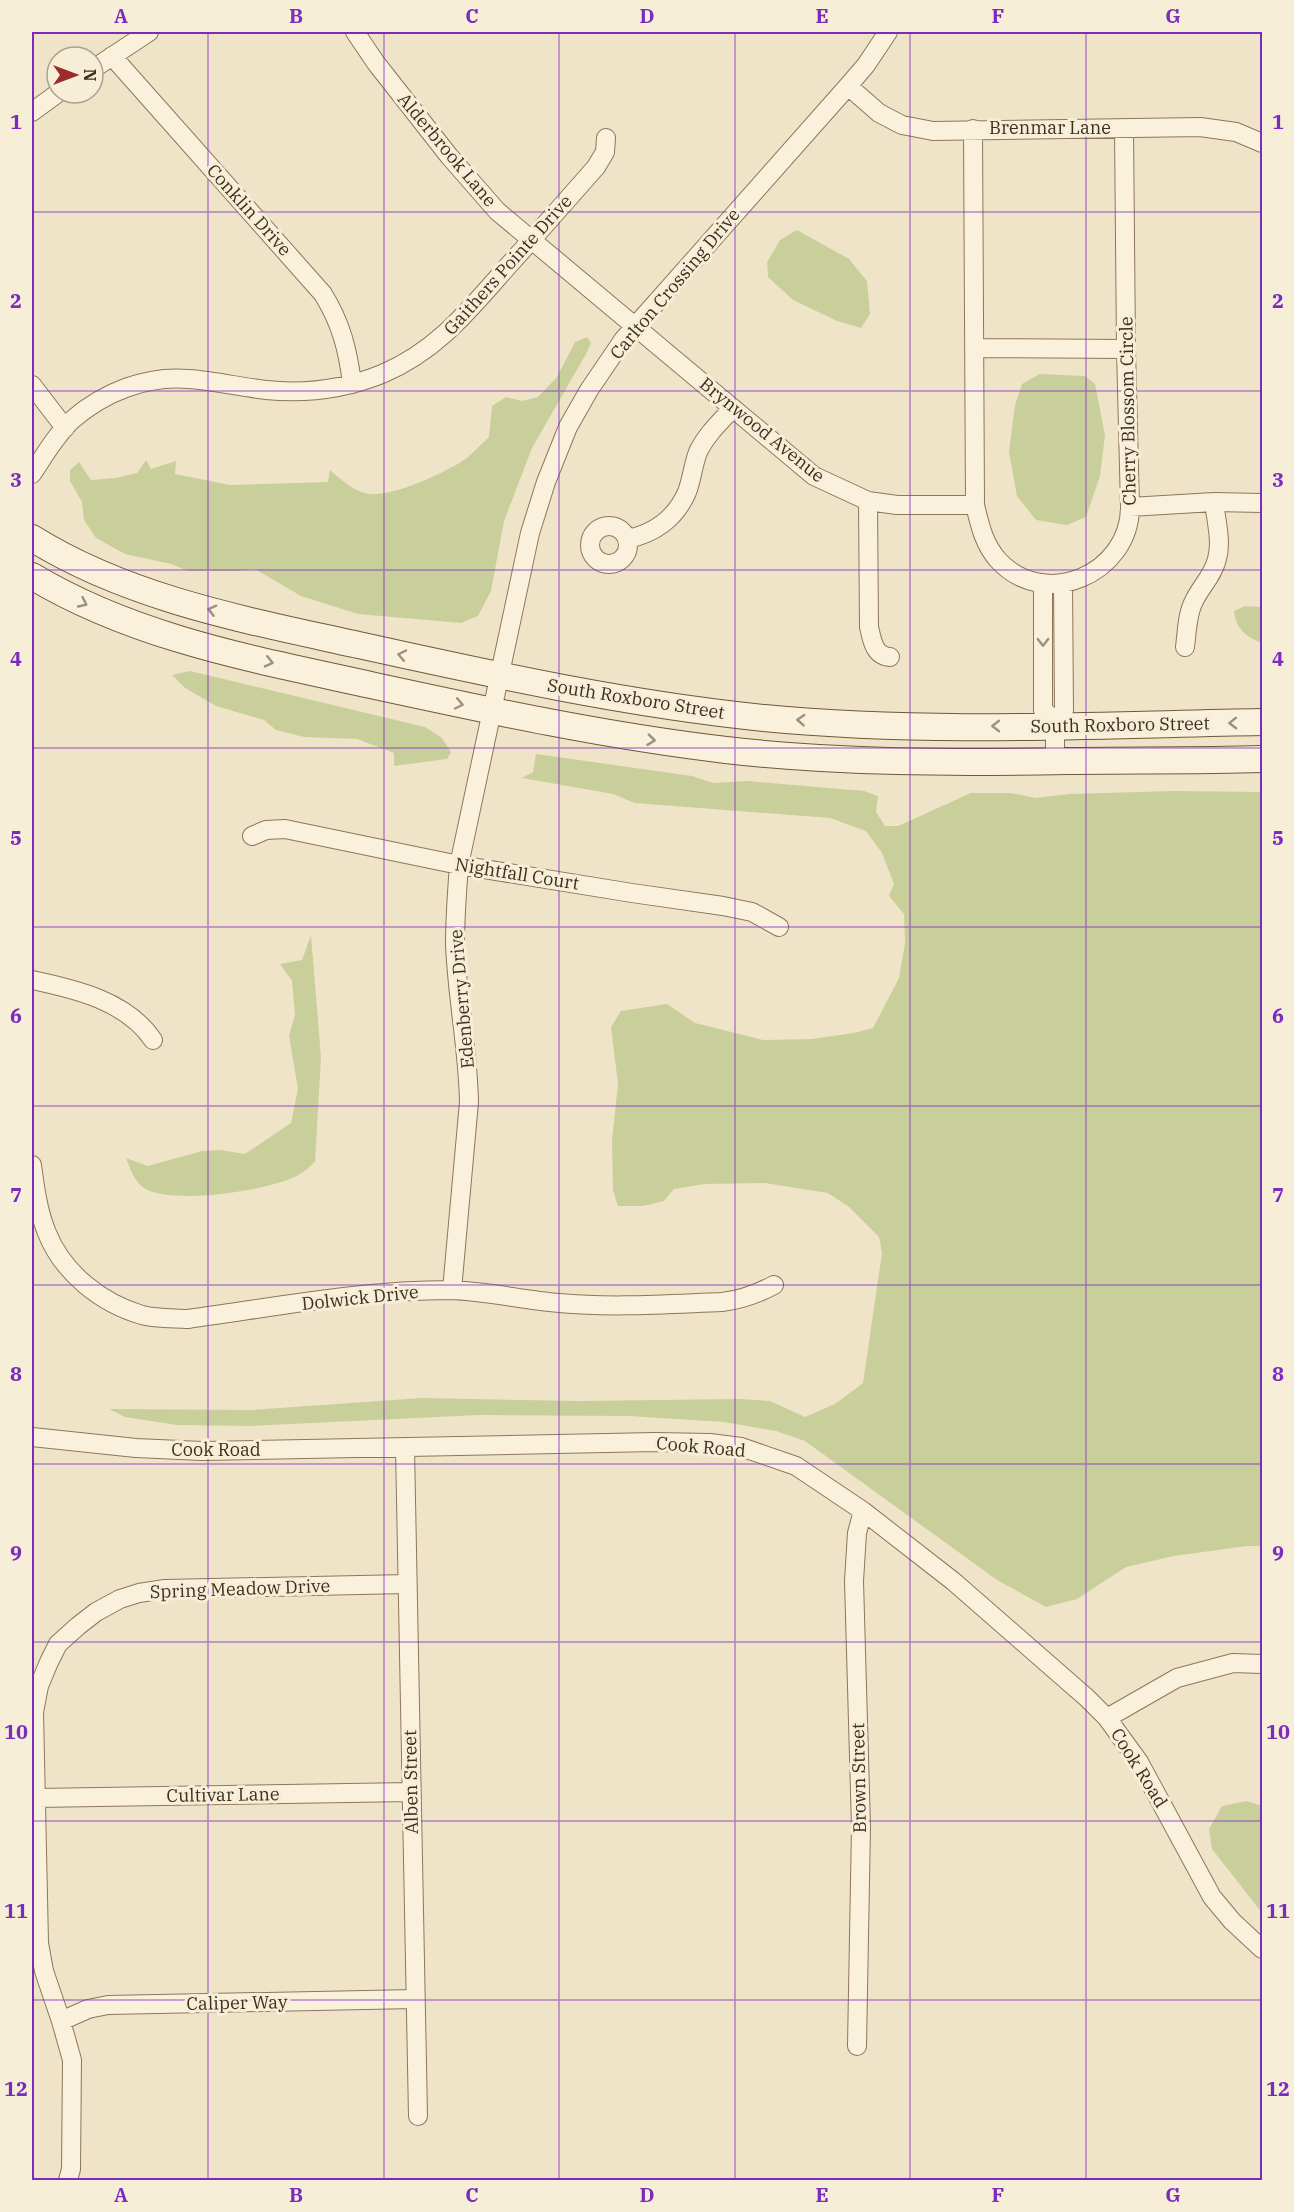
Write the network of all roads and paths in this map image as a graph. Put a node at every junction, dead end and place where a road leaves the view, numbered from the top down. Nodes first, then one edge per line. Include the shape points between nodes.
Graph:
1 (149, 32) edge
2 (355, 32) edge
3 (888, 32) edge
4 (112, 56) junction
5 (105, 61) edge
6 (848, 86) junction
7 (45, 102) edge
8 (32, 112) edge
9 (1124, 128) junction
10 (974, 129) junction
11 (606, 138) dead end
12 (1263, 143) edge
13 (531, 240) junction
14 (634, 327) junction
15 (976, 348) junction
16 (1125, 349) junction
17 (352, 384) junction
18 (32, 385) edge
19 (733, 408) junction
20 (65, 428) junction
21 (32, 474) edge
22 (868, 501) junction
23 (1214, 502) junction
24 (1263, 503) edge
25 (975, 505) junction
26 (1130, 507) junction
27 (32, 538) edge
28 (627, 539) dead end
29 (32, 576) edge
30 (1043, 583) junction
31 (1063, 583) junction
32 (1185, 647) dead end
33 (890, 657) dead end
34 (500, 676) junction
35 (492, 711) junction
36 (1263, 722) edge
37 (1054, 723) junction
38 (1263, 759) edge
39 (1055, 761) junction
40 (252, 836) dead end
41 (459, 865) junction
42 (779, 927) dead end
43 (32, 980) edge
44 (153, 1040) dead end
45 (32, 1165) edge
46 (774, 1285) dead end
47 (452, 1290) junction
48 (32, 1437) edge
49 (405, 1448) junction
50 (863, 1511) junction
51 (407, 1584) junction
52 (1263, 1664) edge
53 (1107, 1718) junction
54 (411, 1792) junction
55 (36, 1798) junction
56 (1263, 1949) edge
57 (415, 1999) junction
58 (62, 2021) junction
59 (857, 2046) dead end
60 (418, 2116) dead end
61 (68, 2181) edge

1 - 4 street
2 - 13 street, Alderbrook Lane via 480,193
3 - 6 street, Carlton Crossing Drive
4 - 5 street
4 - 17 street, Conklin Drive via 322,294 343,334
6 - 10 street, Brenmar Lane via 902,125 933,130
6 - 14 street, Carlton Crossing Drive
7 - 8 street
9 - 10 street, Brenmar Lane
9 - 12 street, Brenmar Lane via 1218,128
9 - 16 street, Cherry Blossom Circle
10 - 15 street, Cherry Blossom Circle
11 - 13 street, Gaithers Pointe Drive via 602,159
13 - 14 street, Alderbrook Lane
13 - 17 street, Gaithers Pointe Drive via 453,328 403,363
14 - 19 street, Brynwood Avenue
14 - 34 street, Carlton Crossing Drive via 589,390 568,427 546,482
15 - 16 street
15 - 25 street, Cherry Blossom Circle
16 - 26 street, Cherry Blossom Circle
17 - 20 street, Gaithers Pointe Drive via 300,391 188,378 162,379 109,394
18 - 20 street
19 - 22 street, Brynwood Avenue via 814,476
19 - 28 street via 697,454 687,493 676,511 652,532
20 - 21 street, Gaithers Pointe Drive
22 - 25 street, Brynwood Avenue
22 - 33 street via 869,627 873,645 880,654
23 - 24 street
23 - 26 street
23 - 32 street via 1217,560 1194,601
25 - 30 street, Cherry Blossom Circle via 984,540 999,561 1029,580
26 - 31 street, Cherry Blossom Circle via 1123,538 1107,562 1087,576
34 -> 27 street, South Roxboro Street via 288,630 168,598 87,567
29 -> 35 street, South Roxboro Street via 95,608 202,646
30 - 31 street, Cherry Blossom Circle
30 -> 37 street via 1043,710
31 - 37 street via 1064,711
34 - 35 street, Carlton Crossing Drive
37 -> 34 street, South Roxboro Street via 870,725 766,718 622,699
35 -> 39 street, South Roxboro Street via 639,738 787,755 947,763
35 - 41 street, Edenberry Drive
36 -> 37 street, South Roxboro Street
37 - 39 street
38 - 39 street, South Roxboro Street
40 - 41 street, Nightfall Court via 285,829
41 - 42 street, Nightfall Court via 723,906 752,912
41 - 47 street, Edenberry Drive via 455,945 469,1102
43 - 44 street via 95,998 123,1011 136,1019
45 - 47 street, Dolwick Drive via 40,1214 67,1266 104,1299 142,1315 188,1319 371,1294
46 - 47 street, Dolwick Drive via 739,1300 599,1306
48 - 49 street, Cook Road via 136,1449 202,1451
49 - 50 street, Cook Road via 655,1442 741,1447 796,1466
49 - 51 street, Alben Street
50 - 53 street, Cook Road via 953,1581
50 - 59 street, Brown Street via 857,1533 854,1581 861,1827
51 - 54 street, Alben Street
51 - 55 street, Spring Meadow Drive via 165,1589 120,1599 96,1612 58,1644 39,1686 34,1712
52 - 53 street via 1233,1664 1178,1678
53 - 56 street, Cook Road via 1139,1762 1212,1897 1232,1922
54 - 55 street, Cultivar Lane
54 - 57 street, Alben Street
55 - 58 street, Spring Meadow Drive via 39,1943 44,1971
57 - 58 street, Caliper Way via 108,2005
57 - 60 street, Alben Street
58 - 61 street, Spring Meadow Drive via 72,2060

